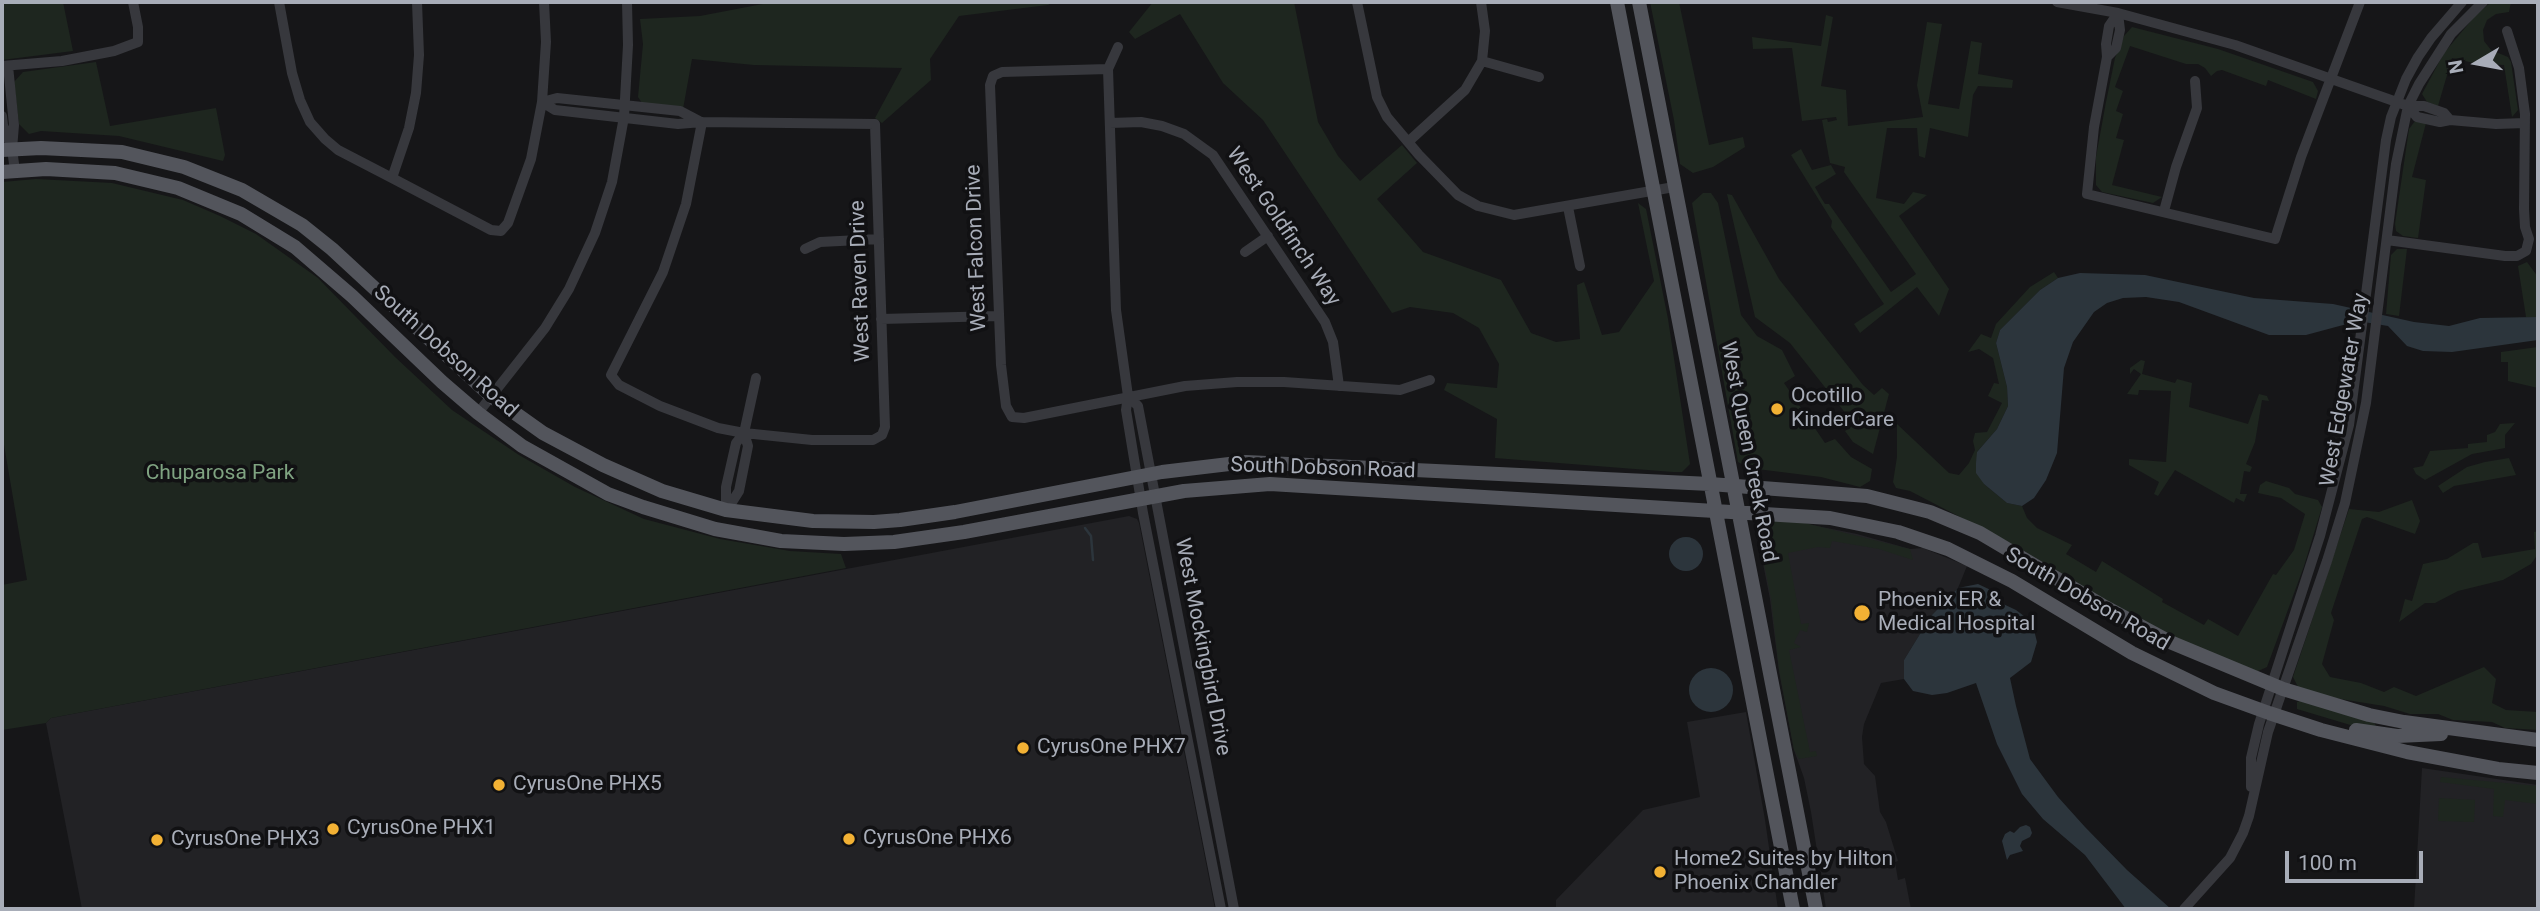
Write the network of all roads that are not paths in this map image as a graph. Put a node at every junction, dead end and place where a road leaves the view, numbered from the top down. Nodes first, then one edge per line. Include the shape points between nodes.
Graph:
1 (133, 2) edge
2 (279, 2) edge
3 (417, 2) edge
4 (544, 2) edge
5 (626, 2) edge
6 (1357, 2) edge
7 (1481, 2) edge
8 (1617, 2) edge
9 (1639, 2) edge
10 (2057, 2) edge
11 (2357, 2) edge
12 (2462, 2) edge
13 (2483, 2) edge
14 (2118, 13) junction
15 (2507, 31) dead end
16 (1118, 47) dead end
17 (1482, 61) junction
18 (5, 66) edge
19 (1108, 69) junction
20 (1539, 77) dead end
21 (2329, 78) junction
22 (2194, 81) dead end
23 (7, 101) edge
24 (542, 102) junction
25 (2396, 102) junction
26 (625, 105) junction
27 (2408, 106) junction
28 (2, 117) edge
29 (624, 117) junction
30 (702, 122) junction
31 (1110, 123) junction
32 (2525, 123) junction
33 (1408, 142) junction
34 (7, 149) edge
35 (8, 172) edge
36 (392, 178) junction
37 (1674, 187) junction
38 (1653, 191) junction
39 (1568, 207) junction
40 (2164, 211) junction
41 (1268, 236) junction
42 (879, 239) junction
43 (2387, 240) junction
44 (805, 250) dead end
45 (1245, 253) dead end
46 (1580, 266) dead end
47 (999, 316) junction
48 (881, 319) junction
49 (756, 378) dead end
50 (1430, 380) dead end
51 (1339, 386) junction
52 (491, 396) junction
53 (1128, 396) junction
54 (478, 413) junction
55 (744, 433) junction
56 (1144, 476) junction
57 (1710, 484) junction
58 (1732, 486) junction
59 (1148, 498) junction
60 (726, 510) junction
61 (1716, 510) junction
62 (1738, 512) junction
63 (2277, 687) junction
64 (2271, 710) junction
65 (2470, 732) junction
66 (2538, 740) edge
67 (2538, 773) edge
68 (1214, 807) junction
69 (1201, 810) junction
70 (1221, 909) edge
71 (1234, 909) edge
72 (1793, 909) edge
73 (1816, 909) edge
74 (2184, 909) edge

1 - 18 street via 138,42 62,61
2 - 36 street via 292,74 310,122 338,150
3 - 36 street via 416,93
4 - 24 street
5 - 26 street
6 - 33 street via 1374,87 1387,117
7 - 17 street via 1485,31
8 - 38 main road, West Queen Creek Road
9 - 37 main road, West Queen Creek Road
10 - 14 street
11 - 21 street
12 - 25 street, West Edgewater Way via 2425,48
13 - 27 street, West Edgewater Way via 2451,34
14 - 21 street
14 - 40 street via 2120,30 2116,48 2107,57 2087,194
15 - 32 street via 2519,68
16 - 19 street, West Mockingbird Drive
17 - 20 street
17 - 33 street via 1459,96
18 - 23 street
19 - 31 street, West Mockingbird Drive
19 - 47 street, West Falcon Drive via 992,76
21 - 25 street
21 - 40 street via 2275,239
22 - 40 street via 2197,108
23 - 34 street via 14,125
24 - 26 street via 557,98
24 - 29 street via 555,110
24 - 36 street via 531,159 501,231
25 - 27 street
25 - 63 street, West Edgewater Way via 2386,140 2354,394 2340,466
26 - 29 street
26 - 30 street via 680,111
27 - 32 street via 2424,106 2450,120
27 - 43 street, West Edgewater Way
28 - 34 street
29 - 30 street via 678,124
29 - 52 street via 612,182 569,289 545,328
30 - 42 street, West Raven Drive via 875,124
30 - 55 street via 686,204 663,272 611,375 620,385 660,406
31 - 41 street, West Goldfinch Way via 1162,126 1198,142 1221,165
31 - 53 street, West Mockingbird Drive via 1116,310
32 - 43 street via 2526,251 2505,256
33 - 39 street via 1458,195 1478,206 1514,215
34 - 35 street
34 - 52 main road, South Dobson Road via 122,152 184,167 242,190 302,225 332,249
35 - 54 main road, South Dobson Road via 115,173 178,188 241,214 323,270
37 - 38 street
37 - 58 main road, West Queen Creek Road
38 - 39 street
38 - 57 main road, West Queen Creek Road
39 - 46 street
41 - 45 street
41 - 51 street, West Goldfinch Way via 1325,321 1334,342
42 - 44 street via 820,242
42 - 48 street, West Raven Drive
43 - 63 street, West Edgewater Way via 2367,403 2347,496 2328,561
47 - 48 street
47 - 53 street, West Falcon Drive via 1006,406 1012,417
48 - 55 street, West Raven Drive via 882,435 873,440 812,440
49 - 55 street
50 - 51 street via 1401,390
51 - 53 street via 1237,382
52 - 54 street
52 - 60 main road, South Dobson Road via 543,433 603,465 662,491
53 - 56 street, West Mockingbird Drive via 1138,406
54 - 59 main road, South Dobson Road via 531,451 608,494 715,529 781,541 870,544 917,540
55 - 60 street via 736,443
56 - 57 main road, South Dobson Road via 1226,463 1269,462
56 - 59 street, West Mockingbird Drive
56 - 60 main road, South Dobson Road via 955,512 874,522 783,519
57 - 58 main road, South Dobson Road
57 - 61 main road, West Queen Creek Road
58 - 62 main road, West Queen Creek Road
58 - 63 main road, South Dobson Road via 1867,496 1930,512 2008,548 2170,642
59 - 61 main road, South Dobson Road via 1220,487 1278,485
59 - 68 street, West Mockingbird Drive
59 - 69 street, West Mockingbird Drive
61 - 62 main road, South Dobson Road
61 - 72 main road, West Queen Creek Road
62 - 64 main road, South Dobson Road via 1830,518 1933,543 1984,565 2132,653 2214,693
62 - 73 main road, West Queen Creek Road
63 - 64 street, West Edgewater Way
63 - 65 main road, South Dobson Road via 2369,715
64 - 65 main road via 2378,734
64 - 67 main road, South Dobson Road via 2332,733 2407,752
64 - 74 street, West Edgewater Way via 2251,758 2253,797 2243,833 2230,858
65 - 66 main road, South Dobson Road
68 - 69 street
68 - 71 street, West Mockingbird Drive
69 - 70 street, West Mockingbird Drive

